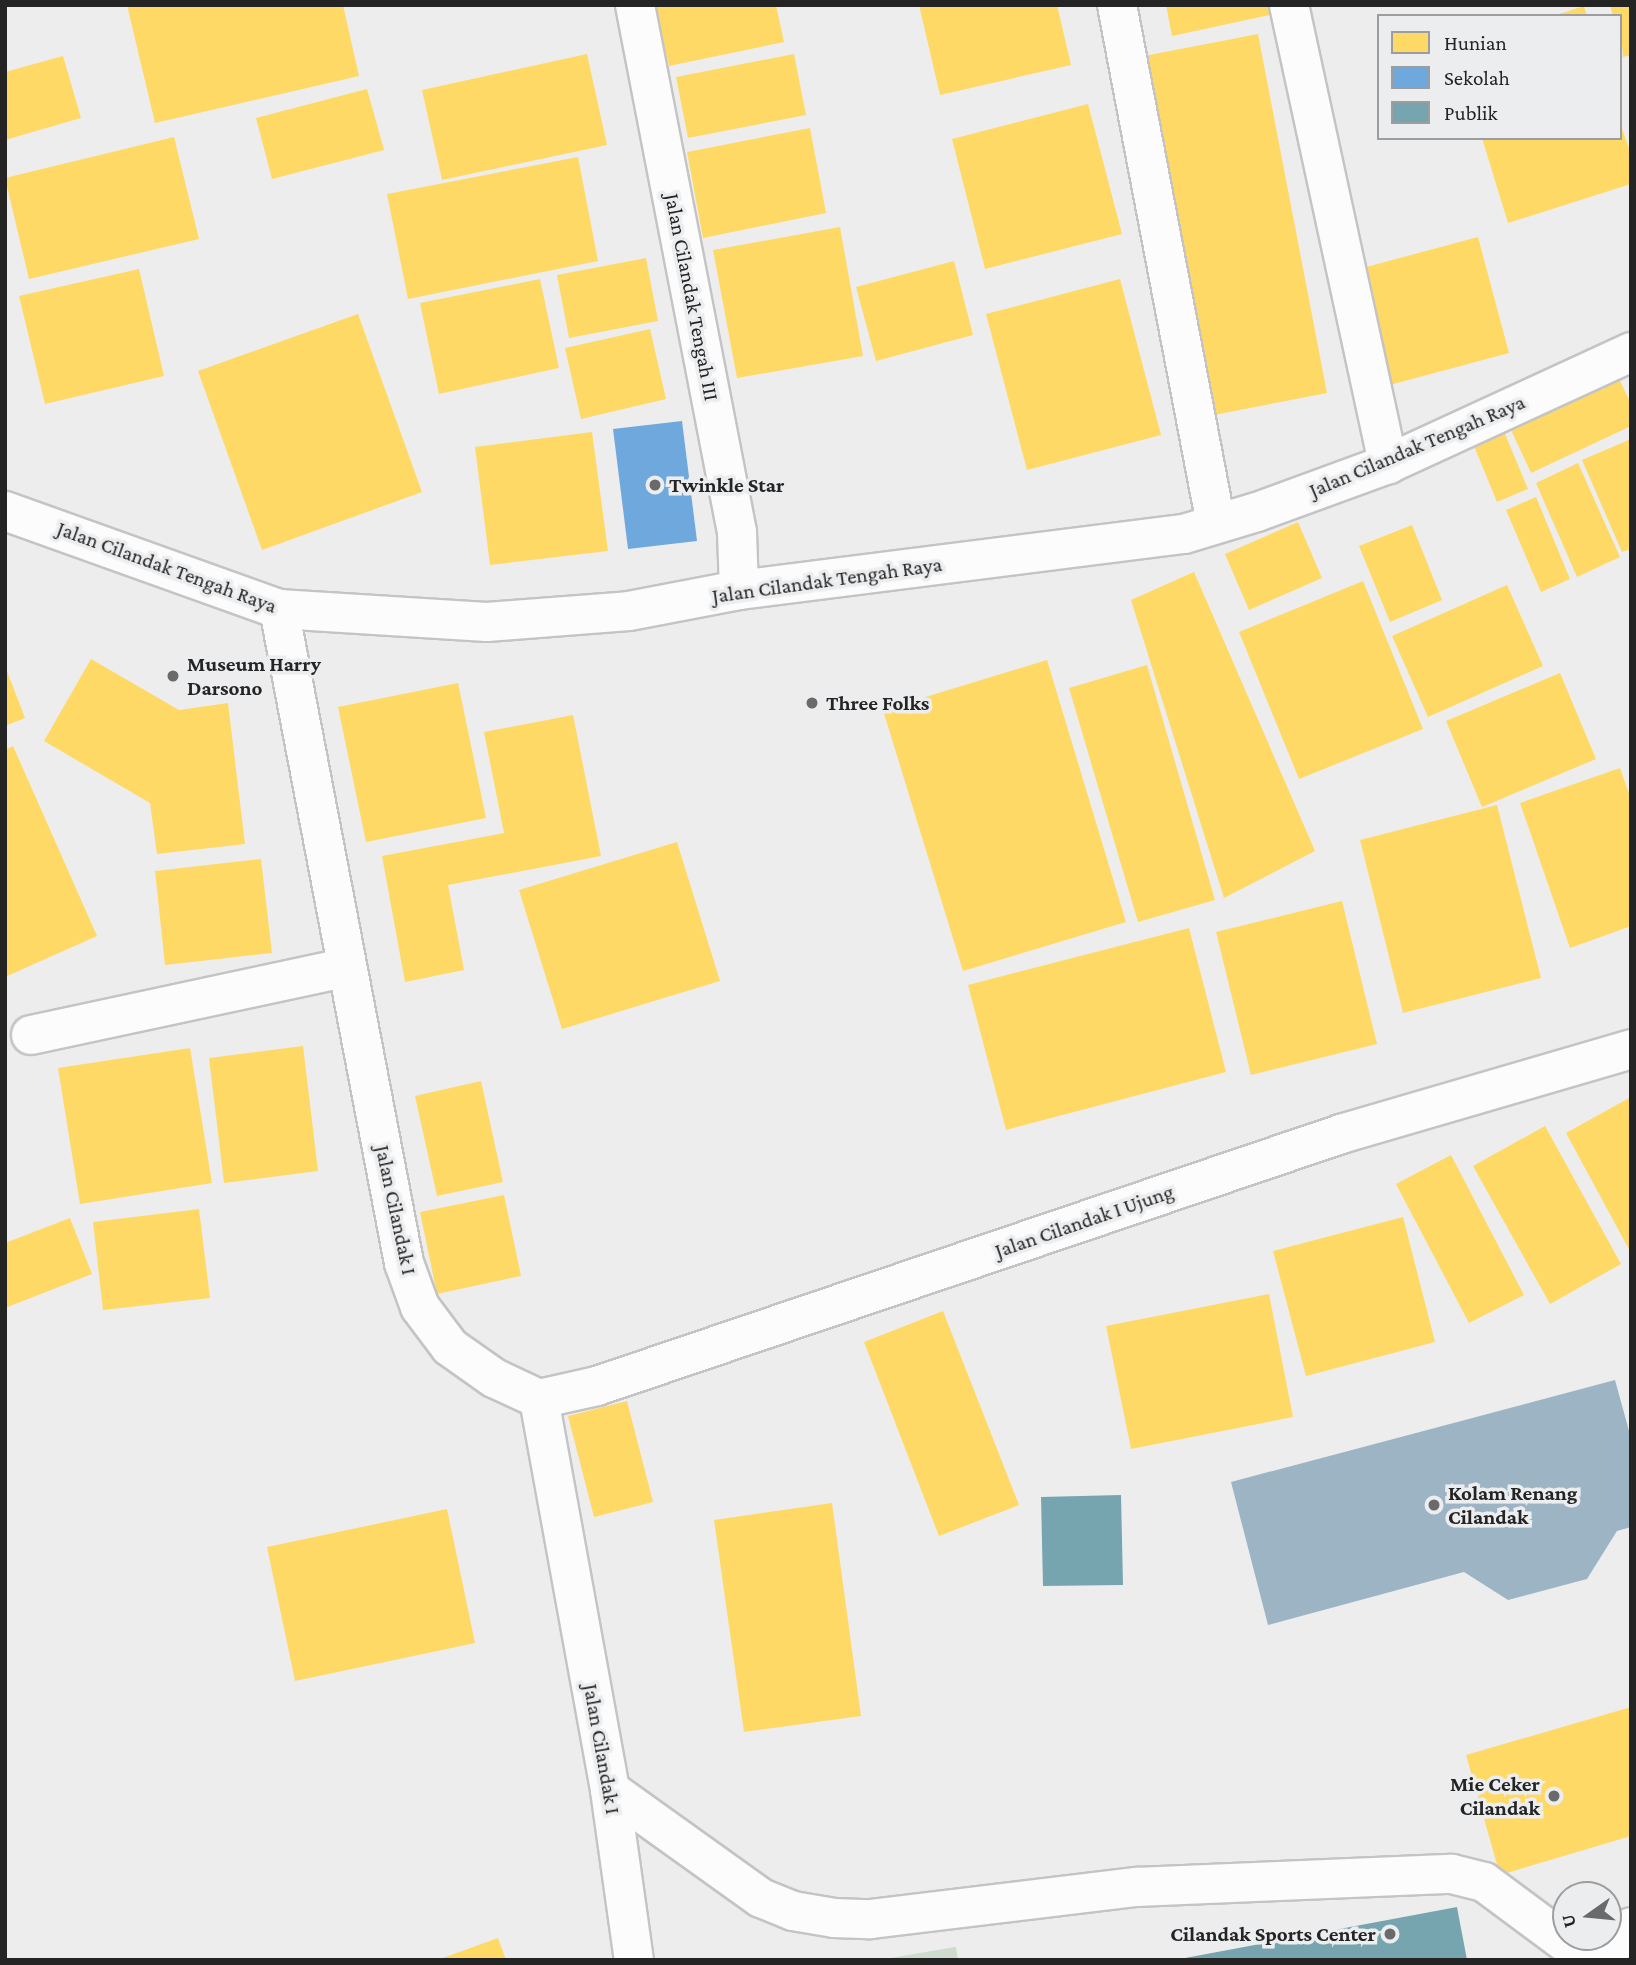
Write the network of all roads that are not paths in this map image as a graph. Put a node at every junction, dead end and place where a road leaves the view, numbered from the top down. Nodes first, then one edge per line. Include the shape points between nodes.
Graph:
1 (635, 5) edge
2 (1117, 5) edge
3 (1289, 5) edge
4 (1631, 352) edge
5 (1388, 464) junction
6 (5, 511) edge
7 (1216, 524) junction
8 (739, 590) junction
9 (279, 609) junction
10 (347, 967) junction
11 (31, 1035) dead end
12 (1631, 1049) edge
13 (539, 1399) junction
14 (610, 1790) junction
15 (1631, 1927) edge
16 (634, 1960) edge
17 (1589, 1960) edge
18 (1600, 1960) edge

1 - 8 street, Jalan Cilandak Tengah III via 737,532
2 - 7 street
3 - 5 street
4 - 5 street, Jalan Cilandak Tengah Raya
5 - 7 street, Jalan Cilandak Tengah Raya
6 - 9 street, Jalan Cilandak Tengah Raya
7 - 8 street, Jalan Cilandak Tengah Raya via 1184,534
8 - 9 street, Jalan Cilandak Tengah Raya via 629,611 487,622
9 - 10 street, Jalan Cilandak I
10 - 11 street
10 - 13 street, Jalan Cilandak I via 404,1263 420,1307 450,1347 494,1378
12 - 13 street, Jalan Cilandak I Ujung via 1341,1134 597,1386
13 - 14 street, Jalan Cilandak I
14 - 16 street, Jalan Cilandak I
14 - 17 street via 761,1898 793,1911 870,1919 1136,1887 1452,1874 1484,1882
15 - 18 street

